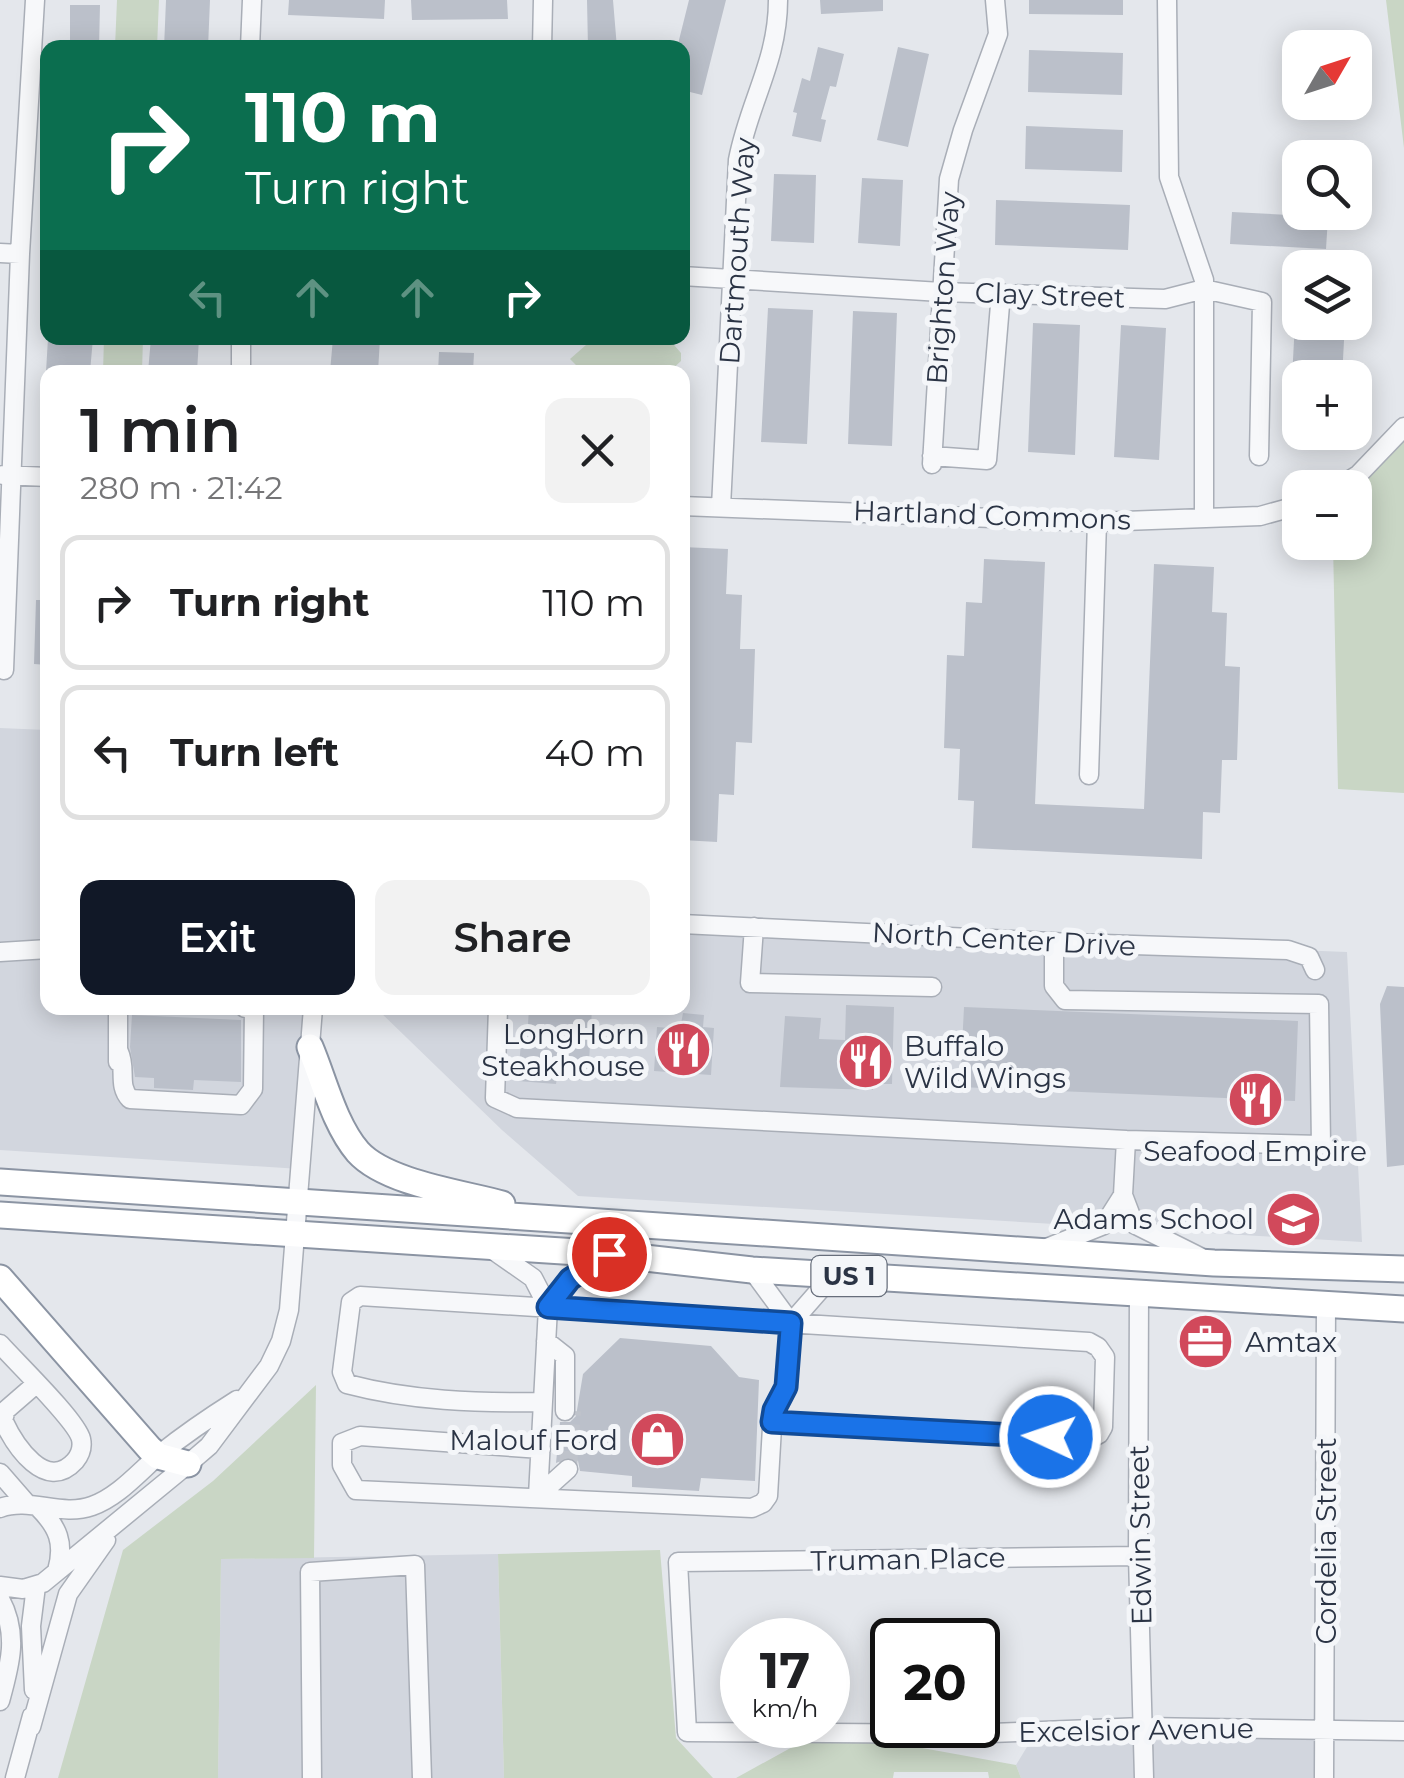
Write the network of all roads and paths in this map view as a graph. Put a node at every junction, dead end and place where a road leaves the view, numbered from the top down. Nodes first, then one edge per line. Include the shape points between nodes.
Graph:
1 (35, 0) edge
2 (252, 0) edge
3 (543, 0) edge
4 (778, 0) edge
5 (995, 0) edge
6 (1167, 0) edge
7 (250, 40) edge
8 (542, 40) edge
9 (0, 253) edge
10 (20, 254) junction
11 (690, 276) edge
12 (732, 278) junction
13 (1204, 289) junction
14 (941, 292) junction
15 (1001, 293) junction
16 (1404, 427) edge
17 (1259, 456) dead end
18 (1363, 470) edge
19 (6, 475) edge
20 (40, 477) edge
21 (690, 506) edge
22 (722, 508) junction
23 (1282, 510) edge
24 (1204, 518) junction
25 (1096, 522) junction
26 (3, 597) edge
27 (4, 670) dead end
28 (1089, 775) dead end
29 (690, 924) edge
30 (754, 927) junction
31 (1054, 942) junction
32 (40, 950) edge
33 (0, 952) edge
34 (1315, 970) dead end
35 (932, 987) dead end
36 (118, 1015) edge
37 (254, 1015) edge
38 (312, 1015) edge
39 (498, 1015) edge
40 (310, 1047) junction
41 (1126, 1140) junction
42 (0, 1182) edge
43 (1123, 1195) junction
44 (298, 1202) junction
45 (0, 1215) edge
46 (555, 1218) junction
47 (296, 1234) junction
48 (487, 1245) junction
49 (1039, 1251) junction
50 (609, 1254) junction
51 (1214, 1263) junction
52 (752, 1270) junction
53 (1404, 1270) edge
54 (833, 1275) junction
55 (0, 1278) edge
56 (1139, 1292) junction
57 (1326, 1304) junction
58 (548, 1307) junction
59 (1404, 1309) edge
60 (791, 1323) junction
61 (546, 1341) junction
62 (0, 1346) edge
63 (36, 1384) junction
64 (246, 1395) junction
65 (542, 1402) junction
66 (568, 1411) tunnel mouth
67 (772, 1422) junction
68 (540, 1448) junction
69 (158, 1456) junction
70 (188, 1464) junction
71 (564, 1469) tunnel mouth
72 (0, 1473) edge
73 (538, 1496) junction
74 (32, 1505) junction
75 (0, 1508) edge
76 (128, 1515) junction
77 (1138, 1556) junction
78 (56, 1572) junction
79 (0, 1586) edge
80 (36, 1586) junction
81 (0, 1599) edge
82 (0, 1702) edge
83 (31, 1726) junction
84 (1143, 1726) junction
85 (1326, 1729) junction
86 (1404, 1731) edge
87 (687, 1732) joint
88 (15, 1778) edge
89 (312, 1778) edge
90 (422, 1778) edge
91 (1144, 1778) edge
92 (1324, 1778) edge

1 - 10 street
2 - 7 street
3 - 8 street
4 - 12 street, Dartmouth Way via 772,56 738,160
5 - 14 street, Brighton Way via 998,34 949,179
6 - 13 street via 1169,177
9 - 10 street
10 - 19 street
11 - 12 street, Clay Street
12 - 14 street, Clay Street
12 - 22 street, Dartmouth Way
13 - 15 street, Clay Street via 1165,299
13 - 17 street, Clay Street via 1262,302
13 - 24 street
14 - 15 street, Clay Street
14 - 15 street, Brighton Way via 932,460 986,460
16 - 18 street
19 - 20 street
19 - 26 street
21 - 22 street, Hartland Commons
22 - 25 street, Hartland Commons
23 - 24 street, Hartland Commons
24 - 25 street, Hartland Commons
25 - 28 street
26 - 27 street
29 - 30 street, North Center Drive
30 - 31 street, North Center Drive
30 - 35 street via 750,984
31 - 34 street, North Center Drive via 1288,950 1310,957
31 - 41 street via 1054,986 1065,1000 1319,1004 1322,1145
32 - 33 street
36 - 37 street via 117,1097 124,1106 201,1114 215,1105 240,1105 253,1090
38 - 40 street
39 - 41 street via 494,1098 517,1108
40 - 44 street
40 - 46 highway via 344,1130 366,1159 408,1179
41 - 43 street
42 - 44 highway, US 1
43 - 49 street via 1104,1224
43 - 51 street via 1134,1224
44 - 46 highway, US 1
44 - 47 street
45 - 47 highway, US 1
46 - 49 highway, US 1
47 - 48 highway, US 1
47 - 64 street via 281,1341
48 - 50 highway, US 1
48 - 58 street via 533,1278
49 - 51 highway, US 1
50 - 52 highway, US 1
50 - 58 street via 570,1279
51 - 53 highway, US 1
52 - 54 highway, US 1
52 - 60 street
54 - 56 highway, US 1
54 - 60 street
55 - 69 highway
56 - 57 highway, US 1
56 - 77 street, Edwin Street
57 - 59 highway, US 1
57 - 85 street, Cordelia Street
58 - 60 street
58 - 61 street
58 - 65 street via 360,1296 351,1302 342,1372 348,1384 375,1391 480,1403
60 - 67 street via 786,1387
60 - 67 street via 1089,1342 1104,1356 1103,1427 1090,1439
61 - 65 street
61 - 66 street via 565,1356
62 - 63 street
63 - 63 street via 82,1439 81,1454 57,1474 35,1464 3,1420
64 - 69 street
64 - 70 street via 210,1446
65 - 68 street
67 - 73 street via 768,1496 752,1508
68 - 73 street
68 - 73 street via 360,1436 342,1443 342,1465 356,1490
69 - 70 highway
69 - 74 street via 95,1505
70 - 76 street
71 - 73 street
72 - 74 street
74 - 75 street
74 - 78 street via 60,1536
76 - 78 street
76 - 83 street via 68,1594
77 - 84 street, Edwin Street
77 - 87 street, Truman Place via 678,1562
78 - 80 street
79 - 80 street
80 - 83 street
81 - 82 street via 13,1652
83 - 88 street
84 - 85 street, Excelsior Avenue
84 - 87 street, Excelsior Avenue via 964,1734
84 - 91 street, Edwin Street
85 - 86 street, Excelsior Avenue
85 - 92 street, Cordelia Street
89 - 90 street via 310,1572 415,1565

